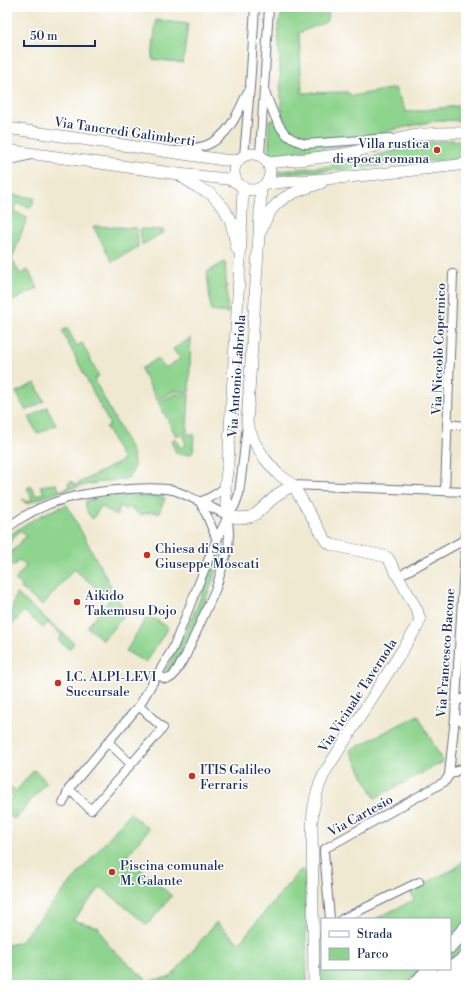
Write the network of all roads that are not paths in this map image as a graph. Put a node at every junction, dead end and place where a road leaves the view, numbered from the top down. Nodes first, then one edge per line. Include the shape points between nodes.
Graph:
1 (255, 7) edge
2 (269, 7) edge
3 (250, 87) junction
4 (264, 90) junction
5 (7, 128) edge
6 (466, 133) edge
7 (404, 138) junction
8 (7, 150) edge
9 (171, 152) junction
10 (34, 154) junction
11 (241, 158) junction
12 (264, 159) junction
13 (7, 161) edge
14 (466, 164) edge
15 (178, 174) junction
16 (333, 179) junction
17 (241, 185) junction
18 (262, 186) junction
19 (259, 235) junction
20 (240, 261) junction
21 (453, 274) dead end
22 (247, 424) junction
23 (447, 424) junction
24 (466, 426) edge
25 (293, 485) junction
26 (225, 487) junction
27 (445, 491) junction
28 (466, 492) edge
29 (200, 502) junction
30 (228, 516) junction
31 (7, 528) edge
32 (466, 532) edge
33 (466, 539) edge
34 (217, 540) junction
35 (406, 572) dead end
36 (158, 674) junction
37 (466, 697) edge
38 (456, 702) junction
39 (139, 706) junction
40 (455, 717) junction
41 (466, 726) edge
42 (108, 742) junction
43 (131, 764) junction
44 (466, 766) edge
45 (449, 775) junction
46 (69, 789) junction
47 (63, 803) dead end
48 (419, 882) dead end
49 (330, 918) edge
50 (344, 918) edge
51 (466, 928) edge
52 (451, 945) edge
53 (466, 958) edge
54 (451, 969) edge
55 (429, 970) edge
56 (449, 970) edge
57 (466, 974) edge
58 (314, 985) edge
59 (415, 985) edge
60 (428, 985) edge
61 (451, 985) edge

1 - 3 street
2 - 4 street
3 - 9 street via 239,112 219,138 207,145
3 - 11 street
4 - 7 street via 277,121 287,135 297,142 305,144
4 - 12 street
5 - 9 street, Via Tancredi Galimberti
6 - 7 street via 449,132
7 - 12 street via 335,156
8 - 10 street
9 - 11 street, Via Tancredi Galimberti via 224,160
10 - 13 street
10 - 15 street
11 - 12 street via 250,154
11 - 17 street via 234,172
12 - 18 street via 270,173
14 - 16 street
15 - 17 street via 228,179
15 - 20 street, Via Antonio Labriola via 210,194 224,208 231,222
16 - 18 street via 275,182
16 - 19 street, Via Antonio Labriola via 280,200 272,208
17 - 18 street via 249,189
17 - 20 street, Via Antonio Labriola
18 - 19 street, Via Antonio Labriola
19 - 22 street, Via Antonio Labriola
20 - 26 street, Via Antonio Labriola
21 - 23 street, Via Niccolò Copernico
22 - 25 street via 264,459
22 - 30 street, Via Antonio Labriola via 239,494
23 - 24 street, Via Niccolò Copernico
23 - 27 street, Via Niccolò Copernico
25 - 27 street
25 - 30 street via 250,517
25 - 58 street, Via Vicinale Tavernola via 329,543 388,558 420,620 318,785 312,822
26 - 29 street via 218,494
26 - 30 street, Via Antonio Labriola
27 - 28 street
29 - 30 street
29 - 31 street via 172,490 105,490 76,495 44,505
29 - 34 street
30 - 34 street, Via Antonio Labriola
30 - 36 street, Via Antonio Labriola via 228,548 216,588 186,655 174,674 166,679
32 - 33 street, Via Francesco Bacone
33 - 35 street
33 - 38 street, Via Francesco Bacone
34 - 36 street, Via Antonio Labriola via 173,648
36 - 39 street, Via Antonio Labriola
37 - 38 street
38 - 40 street, Via Francesco Bacone
39 - 42 street, Via Antonio Labriola
39 - 43 street via 163,728
40 - 41 street
40 - 45 street, Via Francesco Bacone
42 - 43 street
42 - 46 street, Via Antonio Labriola
43 - 46 street via 91,810
44 - 45 street, Via Cartesio
45 - 49 street, Via Cartesio via 444,782 326,848 324,852
46 - 47 street, Via Antonio Labriola
48 - 50 street
51 - 52 highway
53 - 54 highway
55 - 59 highway
56 - 60 highway
57 - 61 highway

